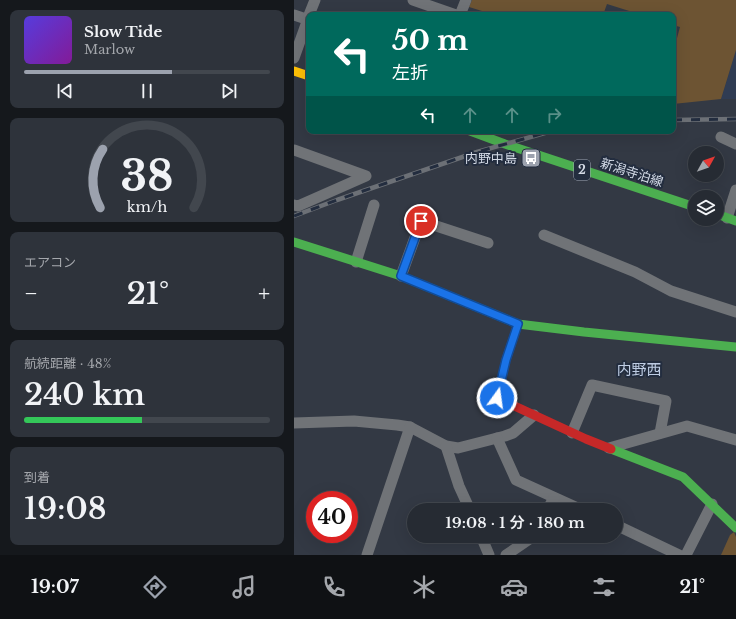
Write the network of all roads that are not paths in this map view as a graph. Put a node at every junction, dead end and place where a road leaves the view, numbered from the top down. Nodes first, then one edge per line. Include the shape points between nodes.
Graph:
1 (314, 0) edge
2 (412, 0) edge
3 (466, 0) edge
4 (311, 12) edge
5 (447, 12) edge
6 (461, 12) edge
7 (294, 15) edge
8 (306, 17) edge
9 (306, 26) edge
10 (294, 58) edge
11 (294, 71) edge
12 (306, 75) edge
13 (479, 134) edge
14 (721, 137) dead end
15 (736, 144) edge
16 (294, 150) edge
17 (736, 190) edge
18 (294, 205) edge
19 (374, 205) dead end
20 (688, 205) edge
21 (726, 218) edge
22 (544, 235) dead end
23 (294, 242) edge
24 (488, 242) dead end
25 (356, 262) junction
26 (401, 276) junction
27 (736, 312) edge
28 (518, 324) junction
29 (736, 347) edge
30 (534, 415) junction
31 (294, 424) edge
32 (410, 427) junction
33 (572, 433) junction
34 (660, 433) junction
35 (497, 438) junction
36 (736, 440) edge
37 (446, 446) junction
38 (609, 448) junction
39 (554, 498) junction
40 (467, 503) edge
41 (551, 503) edge
42 (566, 503) edge
43 (712, 504) junction
44 (623, 528) edge
45 (736, 528) edge
46 (484, 543) edge
47 (524, 543) edge
48 (367, 555) edge
49 (489, 555) edge
50 (506, 555) edge
51 (679, 555) edge
52 (686, 555) edge

1 - 4 street
2 - 5 street
3 - 6 street
7 - 8 street
9 - 10 street
11 - 12 street
13 - 20 street, 新潟寺泊線 / 2
14 - 15 street
16 - 18 street via 366,176 298,206
17 - 21 street
19 - 25 street
22 - 27 street via 635,272 671,291
23 - 25 street
24 - 26 street via 421,221
25 - 26 street
26 - 28 street
28 - 29 street
28 - 30 street via 497,398
30 - 33 street
30 - 35 street via 513,432
31 - 32 street via 354,421
32 - 37 street
32 - 48 street
33 - 34 street via 592,385 666,401
33 - 38 street
34 - 36 street via 687,426
34 - 38 street
35 - 37 street via 458,448
35 - 39 street via 516,480
37 - 40 street
38 - 43 street via 683,477
39 - 41 street
39 - 42 street
43 - 45 street
43 - 52 street
44 - 51 street
46 - 49 street
47 - 50 street

